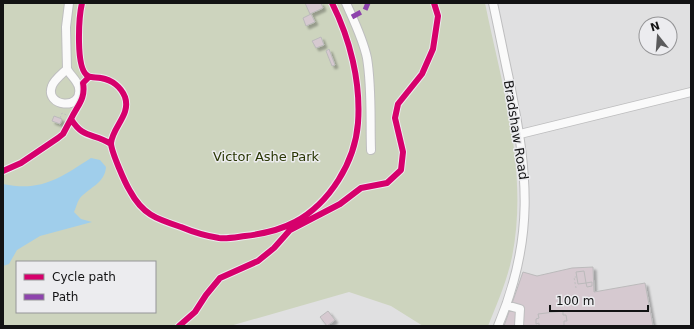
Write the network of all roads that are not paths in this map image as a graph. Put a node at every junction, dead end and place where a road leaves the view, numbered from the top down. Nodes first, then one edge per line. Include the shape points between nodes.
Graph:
1 (68, 3) edge
2 (346, 3) edge
3 (493, 3) edge
4 (67, 69) dead end
5 (691, 92) edge
6 (520, 134) junction
7 (371, 150) dead end
8 (506, 306) junction
9 (498, 326) edge
10 (519, 326) edge

1 - 4 street
2 - 7 street via 367,57
3 - 6 street, Bradshaw Road
5 - 6 street
6 - 8 street, Bradshaw Road via 525,179 525,218 517,270
8 - 9 street, Bradshaw Road
8 - 10 street via 520,310

